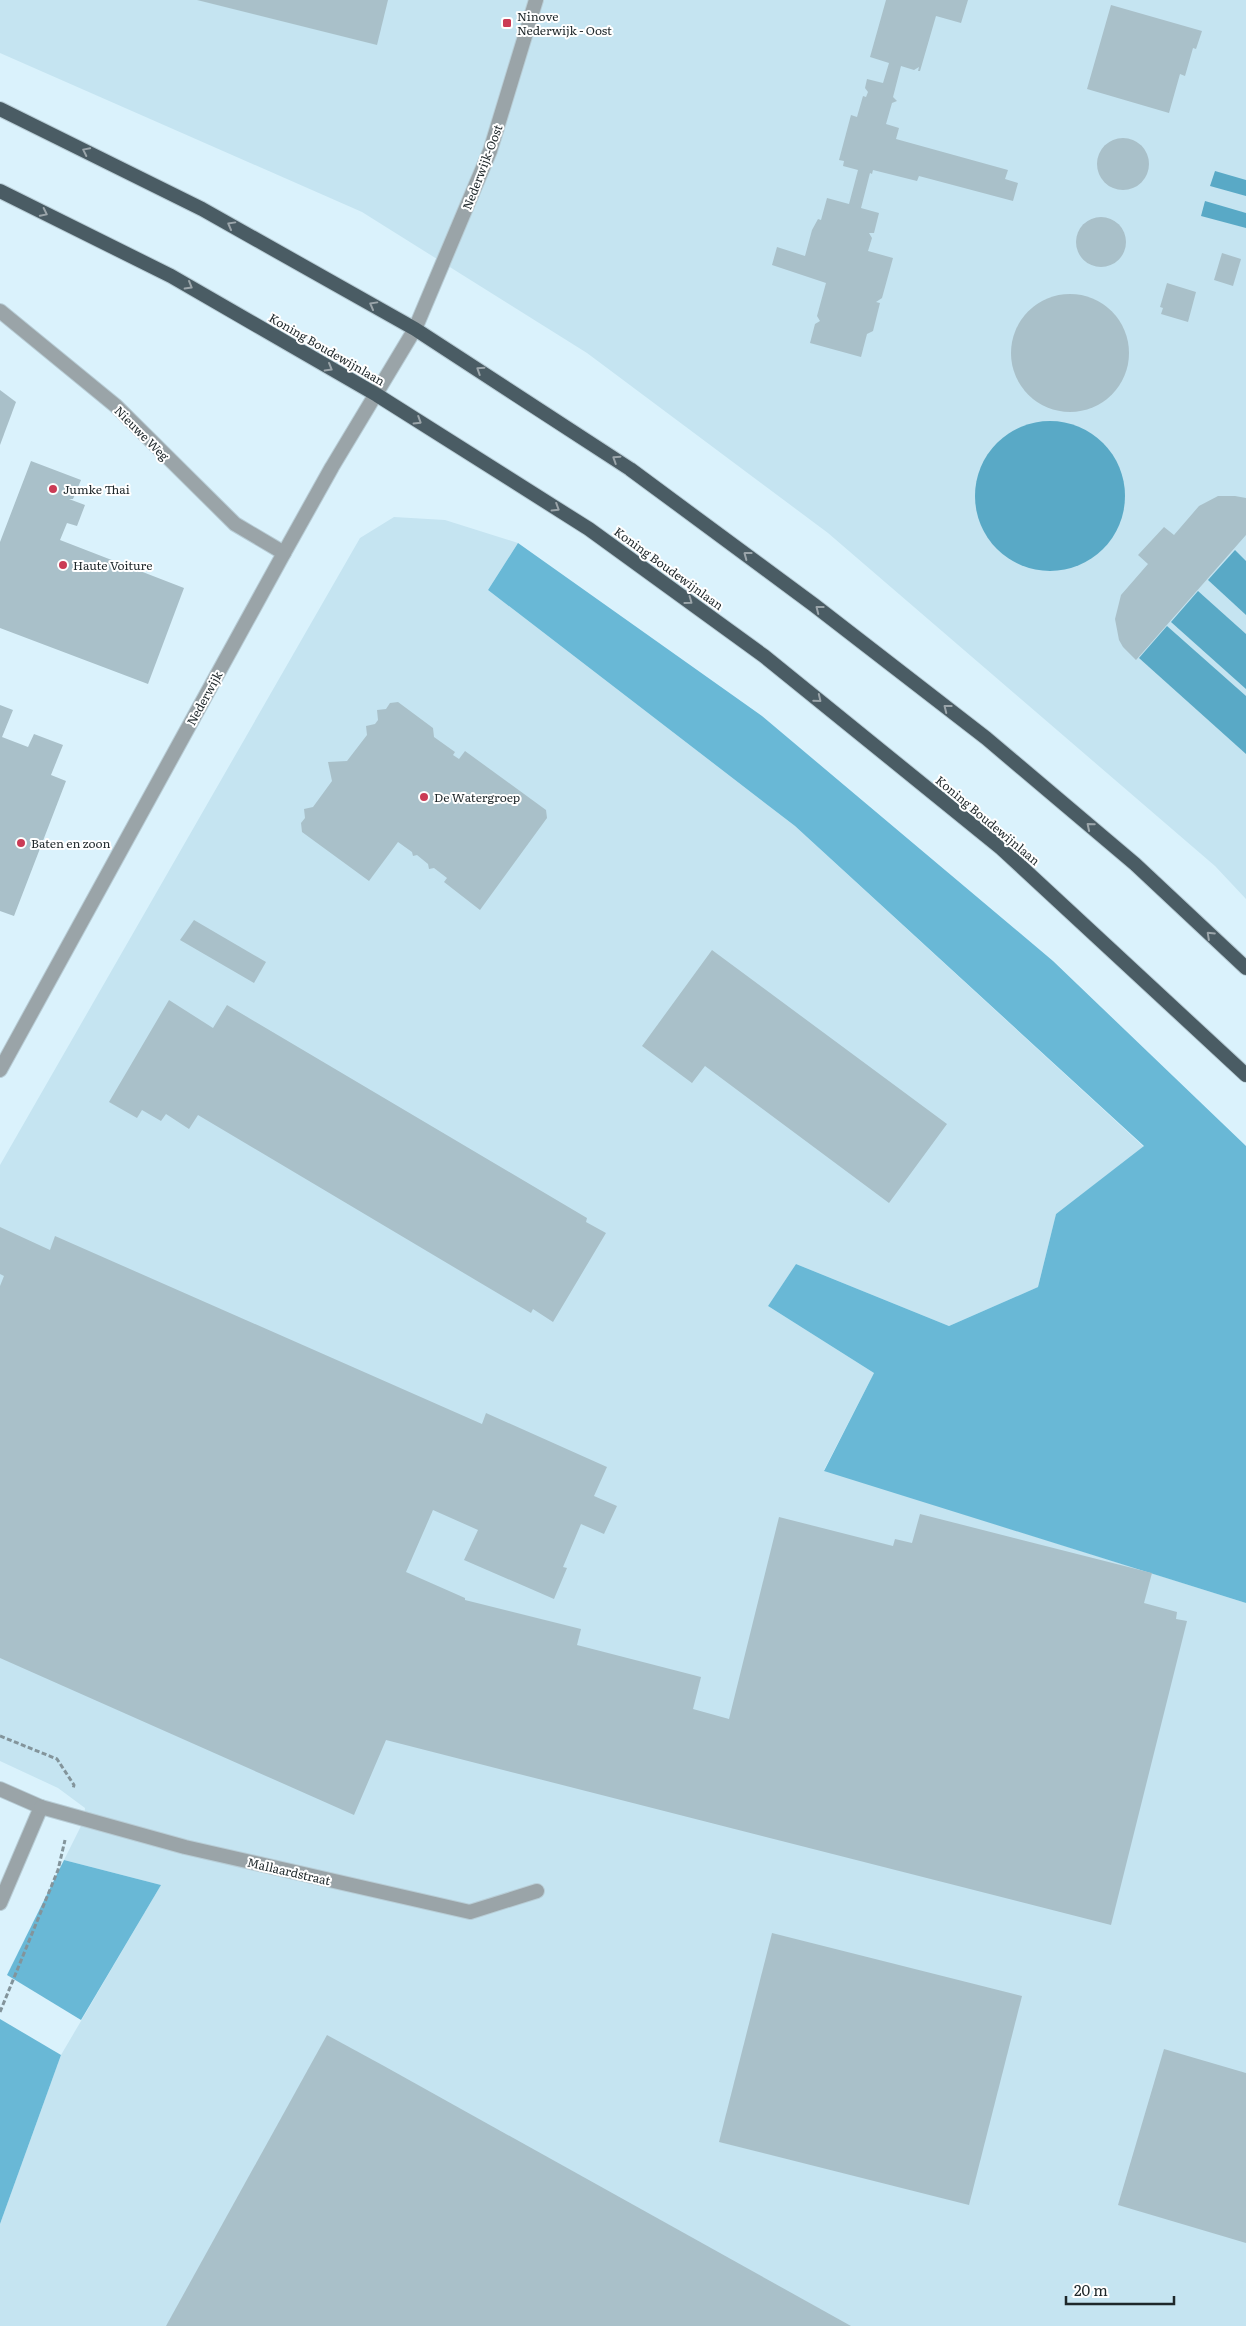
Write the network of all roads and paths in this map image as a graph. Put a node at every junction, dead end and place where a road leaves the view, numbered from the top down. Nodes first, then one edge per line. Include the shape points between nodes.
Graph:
1 (536, 0) edge
2 (0, 108) edge
3 (0, 191) edge
4 (0, 311) edge
5 (415, 328) junction
6 (377, 395) junction
7 (284, 553) junction
8 (1246, 968) edge
9 (0, 1070) edge
10 (1246, 1075) edge
11 (0, 1788) edge
12 (41, 1807) junction
13 (537, 1891) dead end
14 (0, 1903) edge

1 - 5 street, Nederwijk-Oost via 490,151
5 -> 2 highway via 202,209
3 -> 6 highway, Koning Boudewijnlaan via 171,276
4 - 7 street, Nieuwe Weg via 116,406 234,524
5 - 6 street, Nederwijk
8 -> 5 highway via 1135,864 993,745 821,611 630,468
6 - 7 street, Nederwijk
6 -> 10 highway, Koning Boudewijnlaan via 589,529 764,656 1001,848
7 - 9 street, Nederwijk
11 - 12 street, Mallaardstraat
12 - 13 street, Mallaardstraat via 185,1847 470,1912
12 - 14 street

